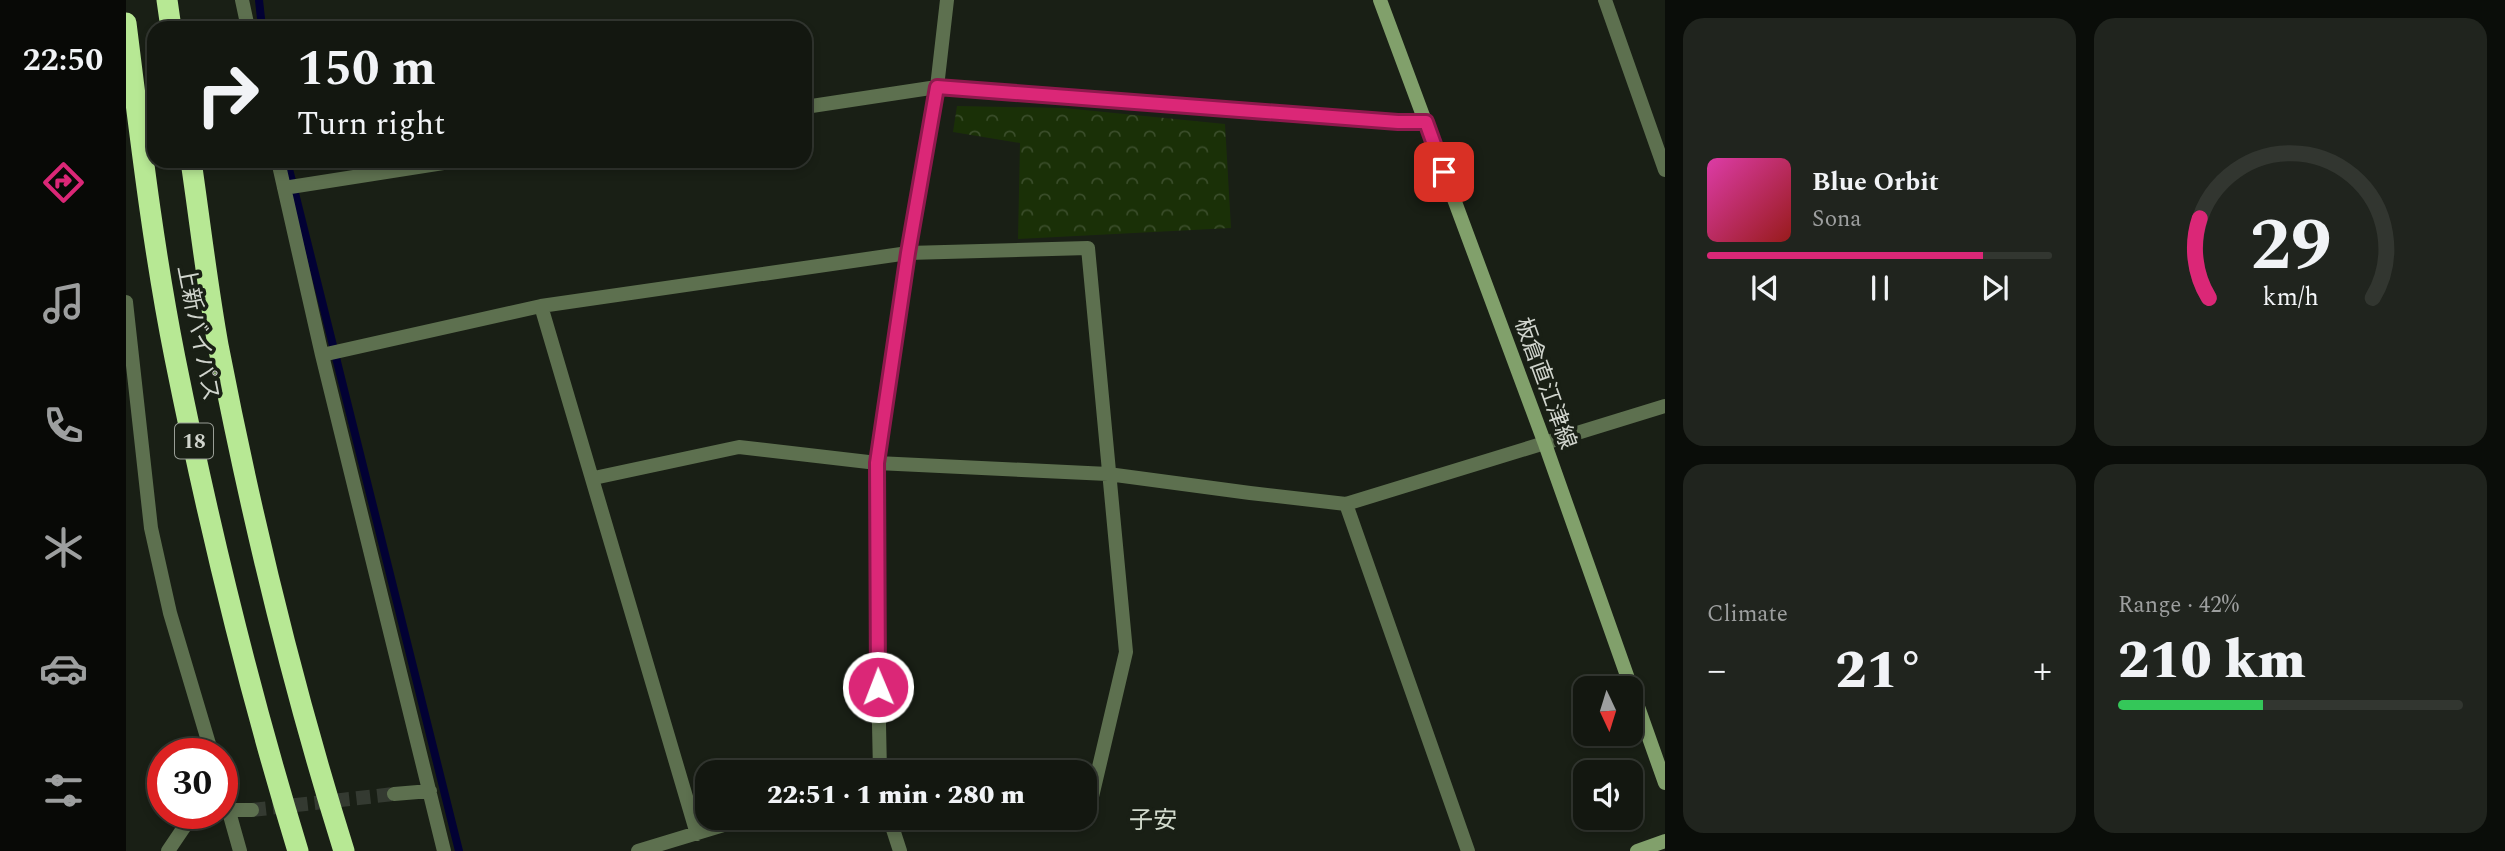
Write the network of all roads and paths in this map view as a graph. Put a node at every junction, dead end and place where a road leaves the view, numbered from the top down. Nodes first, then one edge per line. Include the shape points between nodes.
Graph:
1 (167, 0) edge
2 (242, 0) edge
3 (947, 0) edge
4 (1380, 0) edge
5 (1605, 0) edge
6 (170, 21) edge
7 (246, 21) edge
8 (126, 23) edge
9 (937, 87) junction
10 (812, 106) edge
11 (1426, 122) junction
12 (192, 168) edge
13 (280, 168) edge
14 (411, 168) edge
15 (1665, 170) edge
16 (284, 188) junction
17 (908, 253) junction
18 (126, 302) edge
19 (541, 306) junction
20 (321, 355) junction
21 (1665, 406) edge
22 (1545, 444) junction
23 (877, 463) junction
24 (1108, 474) junction
25 (594, 478) junction
26 (1346, 504) junction
27 (207, 738) edge
28 (880, 760) edge
29 (1097, 775) edge
30 (1665, 783) edge
31 (430, 791) junction
32 (394, 794) tunnel mouth
33 (238, 810) edge
34 (252, 810) tunnel mouth
35 (183, 829) edge
36 (232, 829) edge
37 (709, 830) edge
38 (893, 830) edge
39 (697, 834) junction
40 (1665, 841) edge
41 (168, 851) edge
42 (240, 851) edge
43 (298, 851) edge
44 (344, 851) edge
45 (444, 851) edge
46 (638, 851) edge
47 (900, 851) edge
48 (1468, 851) edge
49 (1637, 851) edge

1 - 6 highway
2 - 7 street
3 - 9 street
4 - 11 main road, 板倉直江津線
5 - 15 street
8 - 43 highway, 上新バイパス / 18 via 174,357 222,567
9 - 10 street
9 - 11 street
9 - 17 street
11 - 22 main road, 板倉直江津線
12 - 44 highway, 上新バイパス / 18 via 218,343 265,562
13 - 16 street
14 - 16 street
16 - 20 street
17 - 19 street
17 - 23 street
17 - 24 street via 1088,248
18 - 27 street via 151,528 170,613
19 - 20 street
19 - 25 street
20 - 31 street
21 - 22 street
22 - 26 street
22 - 30 main road, 板倉直江津線
23 - 24 street
23 - 25 street via 739,447
23 - 28 street
24 - 26 street
24 - 29 street via 1126,652
25 - 39 street
26 - 48 street
31 - 32 street
31 - 45 street
33 - 34 street
35 - 41 street
36 - 42 street
37 - 39 street
38 - 47 street
39 - 46 street
40 - 49 main road

